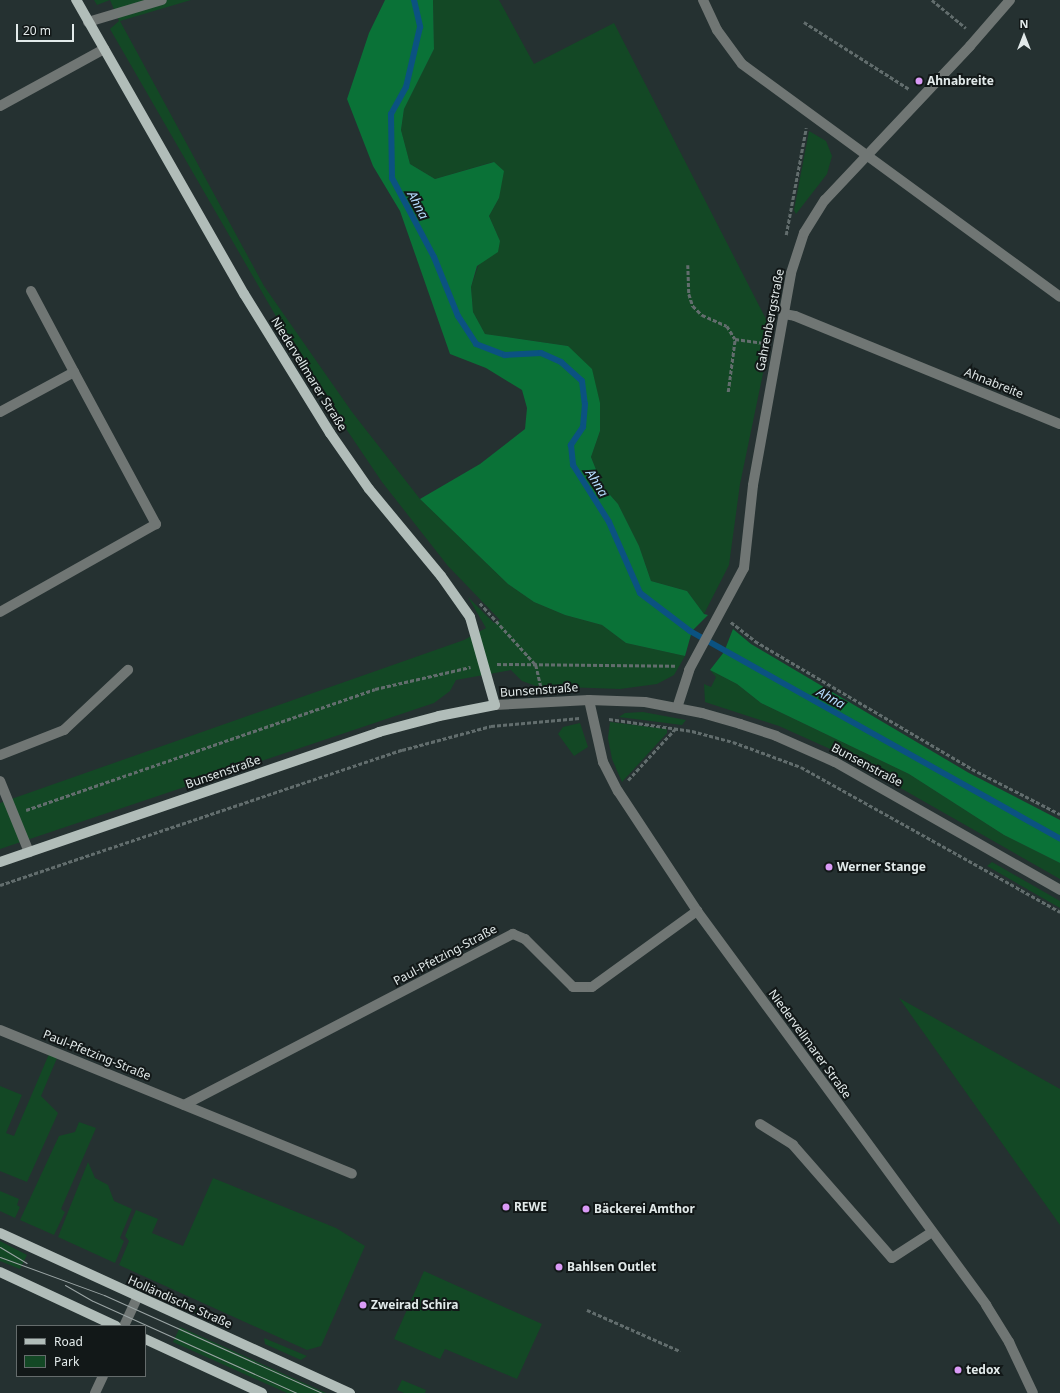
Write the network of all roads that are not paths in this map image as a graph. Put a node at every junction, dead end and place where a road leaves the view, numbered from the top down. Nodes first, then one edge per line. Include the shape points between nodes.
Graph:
1 (76, 0) edge
2 (162, 0) edge
3 (703, 0) edge
4 (1010, 0) edge
5 (88, 22) junction
6 (104, 49) junction
7 (0, 106) edge
8 (865, 155) junction
9 (30, 291) dead end
10 (1060, 296) edge
11 (784, 314) junction
12 (74, 372) junction
13 (0, 412) edge
14 (1060, 424) edge
15 (0, 612) edge
16 (128, 670) dead end
17 (589, 700) junction
18 (495, 705) junction
19 (677, 708) junction
20 (0, 755) edge
21 (0, 781) edge
22 (29, 852) junction
23 (0, 862) edge
24 (1060, 890) edge
25 (697, 911) junction
26 (0, 1030) edge
27 (184, 1105) junction
28 (760, 1124) dead end
29 (352, 1174) dead end
30 (932, 1232) junction
31 (0, 1233) edge
32 (0, 1272) edge
33 (137, 1298) junction
34 (114, 1325) edge
35 (124, 1325) edge
36 (146, 1339) edge
37 (103, 1377) edge
38 (95, 1393) edge
39 (262, 1393) edge
40 (350, 1393) edge
41 (1033, 1393) edge

1 - 5 main road, Niedervellmarer Straße
2 - 5 street
3 - 8 street via 717,30 742,64
4 - 8 street, Gahrenbergstraße
5 - 6 main road, Niedervellmarer Straße
6 - 7 street
6 - 18 main road, Niedervellmarer Straße via 244,294 330,433 369,489 470,617
8 - 10 street
8 - 11 street, Gahrenbergstraße via 825,200 804,233 791,273
9 - 12 street
11 - 14 street, Ahnabreite via 795,316
11 - 19 street, Gahrenbergstraße via 753,486 744,568 694,661
12 - 13 street
12 - 15 street via 156,524
16 - 20 street via 64,730
17 - 18 street, Bunsenstraße
17 - 19 street, Bunsenstraße via 645,702
17 - 25 street, Niedervellmarer Straße via 603,762 618,791
18 - 22 main road, Bunsenstraße via 379,732
19 - 24 street, Bunsenstraße via 776,736 835,762
21 - 22 street
22 - 23 main road, Bunsenstraße
25 - 27 street, Paul-Pfetzing-Straße via 592,987 573,987 525,939 513,934
25 - 30 street, Niedervellmarer Straße
26 - 27 street, Paul-Pfetzing-Straße
27 - 29 street, Paul-Pfetzing-Straße
28 - 30 street via 793,1146 892,1258
30 - 41 street, Niedervellmarer Straße via 1009,1342
31 - 33 main road, Holländische Straße
32 - 34 main road
33 - 35 street
33 - 40 main road, Holländische Straße
36 - 39 main road
37 - 38 street

